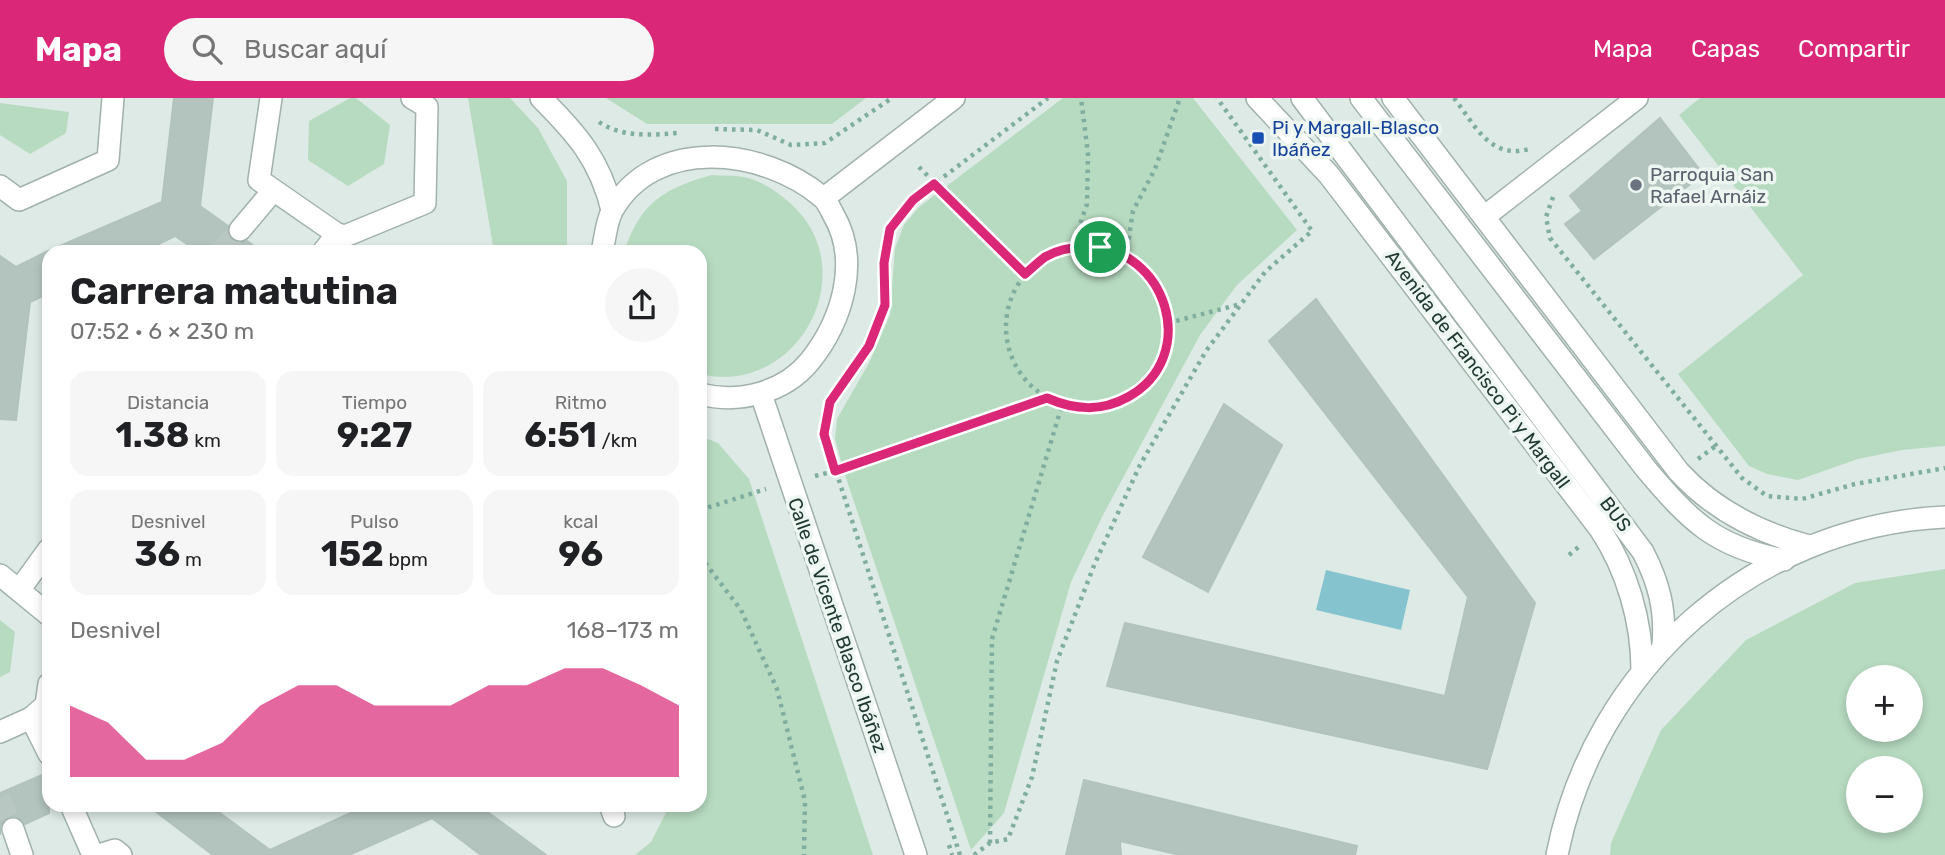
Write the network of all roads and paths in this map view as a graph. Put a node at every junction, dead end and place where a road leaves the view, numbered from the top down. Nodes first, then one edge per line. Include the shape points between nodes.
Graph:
1 (113, 98) edge
2 (271, 98) edge
3 (412, 98) edge
4 (541, 98) edge
5 (892, 98) edge
6 (954, 98) edge
7 (1048, 98) edge
8 (1081, 98) edge
9 (1180, 98) edge
10 (1217, 98) edge
11 (1256, 98) edge
12 (1302, 98) edge
13 (1361, 98) edge
14 (1394, 98) edge
15 (1454, 98) edge
16 (1637, 98) edge
17 (589, 115) dead end
18 (703, 130) dead end
19 (690, 132) dead end
20 (1564, 154) junction
21 (919, 167) dead end
22 (934, 184) junction
23 (0, 186) edge
24 (272, 192) junction
25 (1554, 193) dead end
26 (824, 198) junction
27 (612, 210) junction
28 (1484, 217) junction
29 (240, 230) tunnel mouth
30 (337, 234) junction
31 (328, 245) edge
32 (604, 245) edge
33 (1072, 247) junction
34 (1126, 256) junction
35 (1025, 274) junction
36 (1241, 304) junction
37 (1168, 323) junction
38 (761, 394) junction
39 (707, 396) edge
40 (1047, 398) junction
41 (1062, 405) junction
42 (1945, 468) edge
43 (835, 471) junction
44 (807, 476) dead end
45 (775, 486) dead end
46 (707, 508) edge
47 (1945, 516) edge
48 (1809, 546) junction
49 (42, 559) edge
50 (1784, 560) junction
51 (707, 565) edge
52 (0, 575) edge
53 (20, 589) junction
54 (42, 609) edge
55 (1663, 645) junction
56 (1642, 670) junction
57 (42, 708) edge
58 (31, 718) junction
59 (0, 732) edge
60 (42, 740) edge
61 (74, 812) edge
62 (13, 829) tunnel mouth
63 (990, 843) junction
64 (948, 845) dead end
65 (22, 855) edge
66 (93, 855) edge
67 (99, 855) edge
68 (121, 855) edge
69 (804, 855) edge
70 (916, 855) edge
71 (952, 855) edge
72 (960, 855) edge
73 (974, 855) edge
74 (1557, 855) edge

1 - 23 street via 108,160 19,200
2 - 24 street via 259,180
3 - 30 street via 427,107 425,203 345,236
4 - 27 street via 579,137 606,185
5 - 18 path via 825,143 791,145 757,131
6 - 26 street
7 - 22 path
8 - 33 path via 1088,154 1087,204
9 - 34 path via 1155,169 1133,211
10 - 36 path via 1312,231 1265,272
11 - 56 street, Avenida de Francisco Pi y Margall via 1329,175 1613,548 1635,611
12 - 55 street, BUS via 1633,536 1663,600
13 - 50 street via 1683,513 1724,542
14 - 28 street
15 - 20 path via 1492,146 1510,152 1528,149 1549,135
16 - 20 street
17 - 19 path via 609,129 639,136
20 - 28 street
21 - 22 path
22 - 35 path
22 - 43 path via 913,200 890,229 884,263 885,305 869,346 830,402 824,434
24 - 29 street
24 - 30 street
25 - 42 path via 1546,217 1550,238 1742,478 1767,496 1802,499
26 - 27 street via 776,169 734,158 699,157 663,164 633,184
26 - 38 street via 841,227 848,266 840,307 825,342 797,376
27 - 32 street
28 - 48 street via 1698,492 1755,528
30 - 31 street
33 - 34 path via 1100,247
33 - 35 path via 1046,257
34 - 37 path via 1148,272 1163,296
35 - 40 path via 1012,294 1006,342 1028,384
36 - 37 path
36 - 63 path via 1206,351 1140,465 1057,661 1032,777 1013,827 1008,839
37 - 41 path via 1166,349 1155,372 1137,392 1114,404 1088,409
38 - 39 street
38 - 70 street, Calle de Vicente Blasco Ibáñez
40 - 41 path
40 - 43 path
41 - 63 path via 992,639
43 - 44 path
43 - 72 path
45 - 46 path
47 - 48 street via 1848,532
48 - 50 street
49 - 53 street
50 - 55 street via 1707,605
51 - 69 path via 741,610 777,689 804,801
52 - 53 street
53 - 54 street
55 - 56 street
56 - 74 street via 1590,753 1564,819
57 - 58 street
58 - 59 street
58 - 60 street
61 - 66 street
62 - 65 street
63 - 73 path
64 - 71 path
67 - 68 street via 115,850

